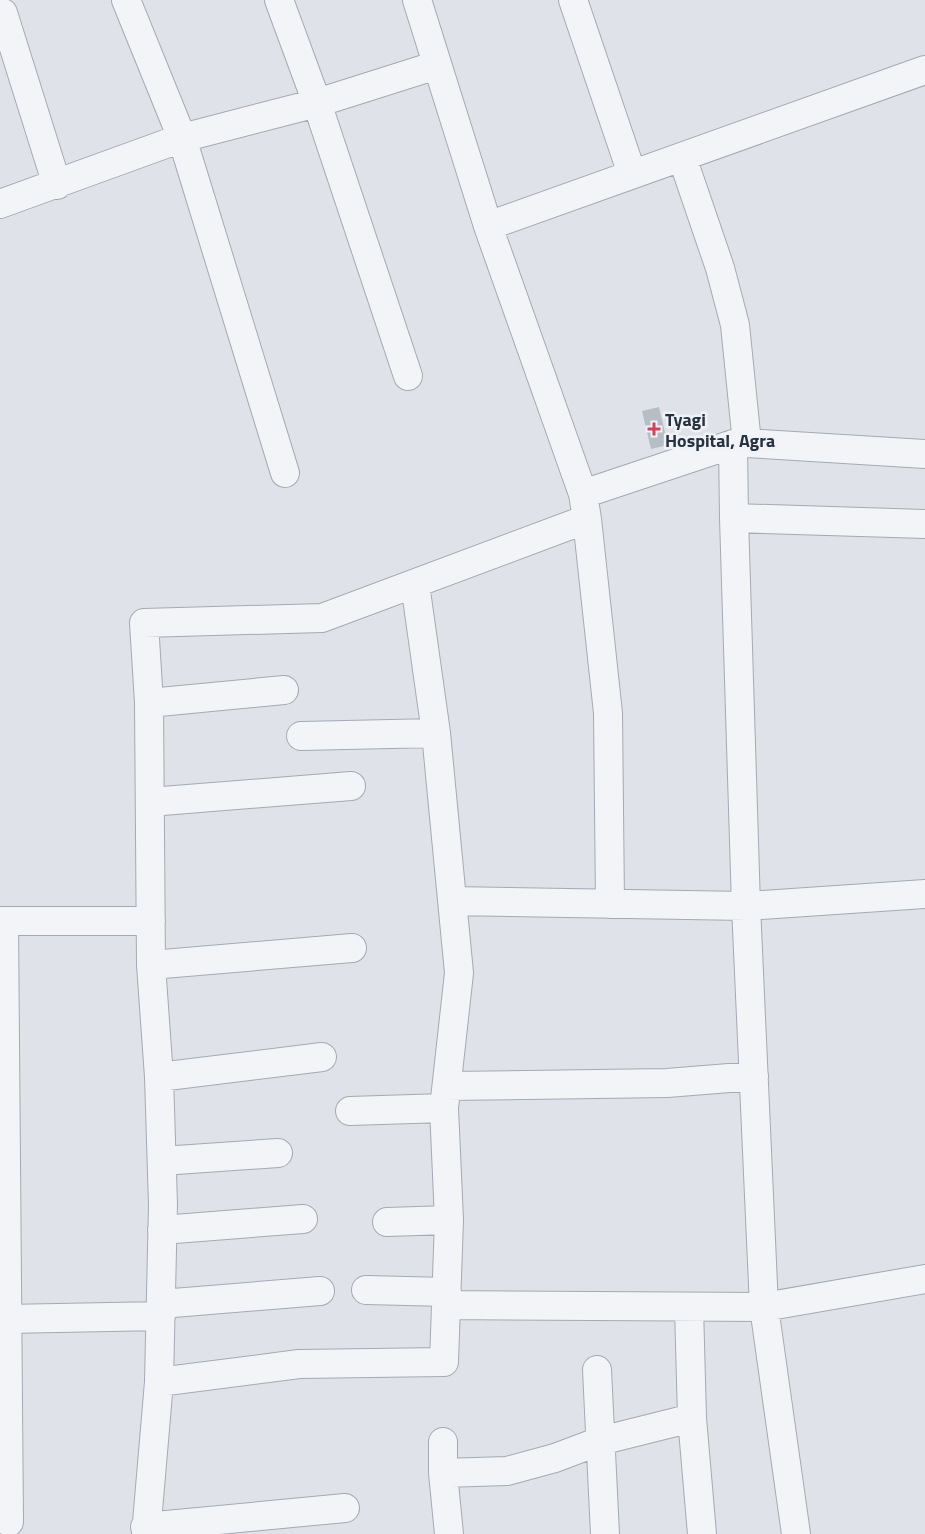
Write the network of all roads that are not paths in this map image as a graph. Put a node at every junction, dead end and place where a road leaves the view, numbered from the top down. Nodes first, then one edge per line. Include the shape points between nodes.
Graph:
1 (126, 0) edge
2 (279, 0) edge
3 (417, 0) edge
4 (572, 0) edge
5 (3, 13) dead end
6 (9, 61) edge
7 (437, 65) junction
8 (925, 70) edge
9 (317, 103) junction
10 (182, 138) junction
11 (682, 156) junction
12 (632, 174) junction
13 (57, 185) junction
14 (0, 204) edge
15 (488, 226) junction
16 (408, 376) dead end
17 (740, 443) junction
18 (925, 454) edge
19 (285, 473) dead end
20 (585, 506) junction
21 (734, 518) junction
22 (925, 524) edge
23 (415, 584) junction
24 (284, 690) dead end
25 (149, 703) junction
26 (436, 733) junction
27 (300, 736) dead end
28 (351, 786) dead end
29 (150, 802) junction
30 (925, 894) edge
31 (452, 901) junction
32 (610, 904) junction
33 (746, 906) junction
34 (2, 921) edge
35 (151, 921) junction
36 (352, 948) dead end
37 (151, 965) junction
38 (322, 1057) dead end
39 (159, 1076) junction
40 (754, 1076) junction
41 (445, 1097) junction
42 (350, 1111) dead end
43 (278, 1153) dead end
44 (162, 1161) junction
45 (303, 1219) dead end
46 (449, 1220) junction
47 (387, 1222) dead end
48 (162, 1230) junction
49 (925, 1279) edge
50 (366, 1290) dead end
51 (320, 1291) dead end
52 (446, 1299) junction
53 (689, 1307) junction
54 (764, 1307) junction
55 (161, 1310) junction
56 (6, 1319) junction
57 (597, 1370) dead end
58 (159, 1382) junction
59 (692, 1418) junction
60 (600, 1441) junction
61 (443, 1442) dead end
62 (443, 1473) junction
63 (344, 1508) dead end
64 (9, 1522) dead end
65 (146, 1530) edge
66 (450, 1534) edge
67 (605, 1534) edge
68 (702, 1534) edge
69 (796, 1534) edge

1 - 10 street
2 - 9 street
3 - 7 street
4 - 12 street
5 - 6 street
6 - 13 street
7 - 9 street
7 - 15 street
8 - 11 street
9 - 10 street
9 - 16 street
10 - 13 street
10 - 19 street
11 - 12 street
11 - 17 street via 720,268 735,325
12 - 15 street
13 - 14 street
15 - 20 street
17 - 18 street
17 - 20 street
17 - 21 street
20 - 23 street
20 - 32 street via 608,713
21 - 22 street
21 - 33 street
23 - 25 street via 322,618 144,623
23 - 26 street
24 - 25 street
25 - 29 street
26 - 27 street
26 - 31 street
28 - 29 street
29 - 35 street
30 - 33 street
31 - 32 street
31 - 41 street via 459,973
32 - 33 street
33 - 40 street
34 - 35 street
34 - 56 street
35 - 37 street
36 - 37 street
37 - 39 street
38 - 39 street
39 - 44 street
40 - 41 street
40 - 54 street
41 - 42 street
41 - 46 street
43 - 44 street
44 - 48 street
45 - 48 street
46 - 47 street
46 - 52 street
48 - 55 street
49 - 54 street
50 - 52 street
51 - 55 street
52 - 53 street
52 - 58 street via 444,1362 299,1364
53 - 54 street
53 - 59 street
54 - 69 street
55 - 56 street
55 - 58 street
56 - 64 street
57 - 60 street
58 - 65 street
59 - 60 street
59 - 68 street
60 - 62 street via 507,1471
60 - 67 street
61 - 62 street
62 - 66 street
63 - 65 street

